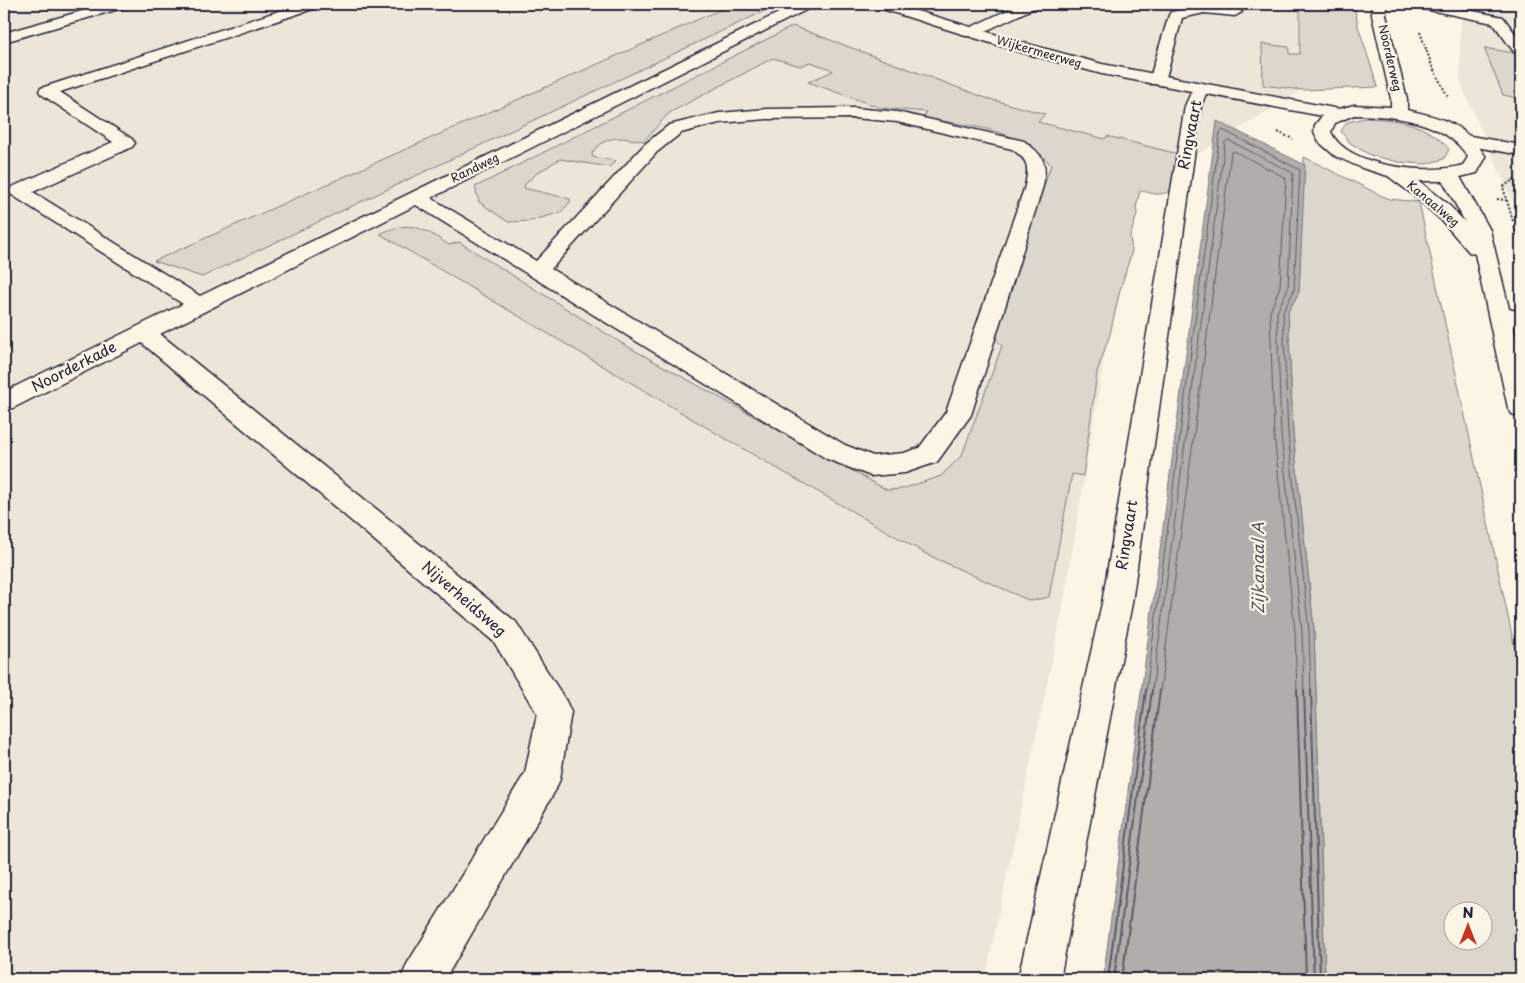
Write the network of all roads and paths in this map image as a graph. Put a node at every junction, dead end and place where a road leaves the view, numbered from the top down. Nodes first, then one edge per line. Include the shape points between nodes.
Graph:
1 (121, 4) edge
2 (314, 4) edge
3 (807, 4) edge
4 (880, 4) edge
5 (1031, 4) edge
6 (1379, 4) edge
7 (1419, 4) edge
8 (1235, 12) dead end
9 (1420, 29) dead end
10 (970, 32) junction
11 (4, 38) edge
12 (1519, 49) dead end
13 (1157, 81) junction
14 (1200, 89) junction
15 (1452, 103) dead end
16 (1399, 113) junction
17 (1336, 114) junction
18 (1322, 132) junction
19 (1465, 140) junction
20 (1477, 157) junction
21 (1520, 158) edge
22 (1392, 172) junction
23 (1450, 176) junction
24 (11, 193) edge
25 (416, 197) junction
26 (1521, 247) edge
27 (1488, 265) junction
28 (538, 271) junction
29 (199, 305) junction
30 (1510, 317) edge
31 (143, 332) junction
32 (4, 402) edge
33 (1521, 408) edge
34 (422, 979) edge
35 (1039, 979) edge

1 - 11 street
2 - 24 street via 47,91 126,142
3 - 25 street, Randweg
4 - 10 street, Wijkermeerweg
5 - 10 street
6 - 16 street, Noorderweg via 1399,99
7 - 12 street via 1498,20
8 - 13 street via 1204,9 1176,14
9 - 15 path via 1442,87
10 - 13 street, Wijkermeerweg via 1100,69
13 - 14 street, Wijkermeerweg
14 - 17 street, Wijkermeerweg
14 - 18 street, Wijkermeerweg
14 - 35 street, Ringvaart via 1193,106 1117,603
16 - 17 street, Wijkermeerweg via 1368,110
16 - 19 street, Wijkermeerweg via 1437,124
17 - 18 street via 1327,118
18 - 22 street via 1328,141 1353,158
19 - 20 street
19 - 21 street
20 - 21 street
20 - 23 street via 1470,169
21 - 26 path via 1520,175 1503,188
22 - 23 street
22 - 27 street, Kanaalweg via 1442,209 1463,230
23 - 27 street, Kanaalweg via 1480,230
24 - 29 street
25 - 28 street
25 - 29 street, Randweg
27 - 30 street, Kanaalweg
28 - 28 street via 836,452 871,466 905,463 928,455 958,415 1038,166 1031,154 1018,145 897,117 808,112 719,118 675,129 651,148
29 - 31 street, Randweg
30 - 33 street, Kanaalweg
31 - 32 street, Noorderkade
31 - 34 street, Nijverheidsweg via 505,632 554,712 542,779

